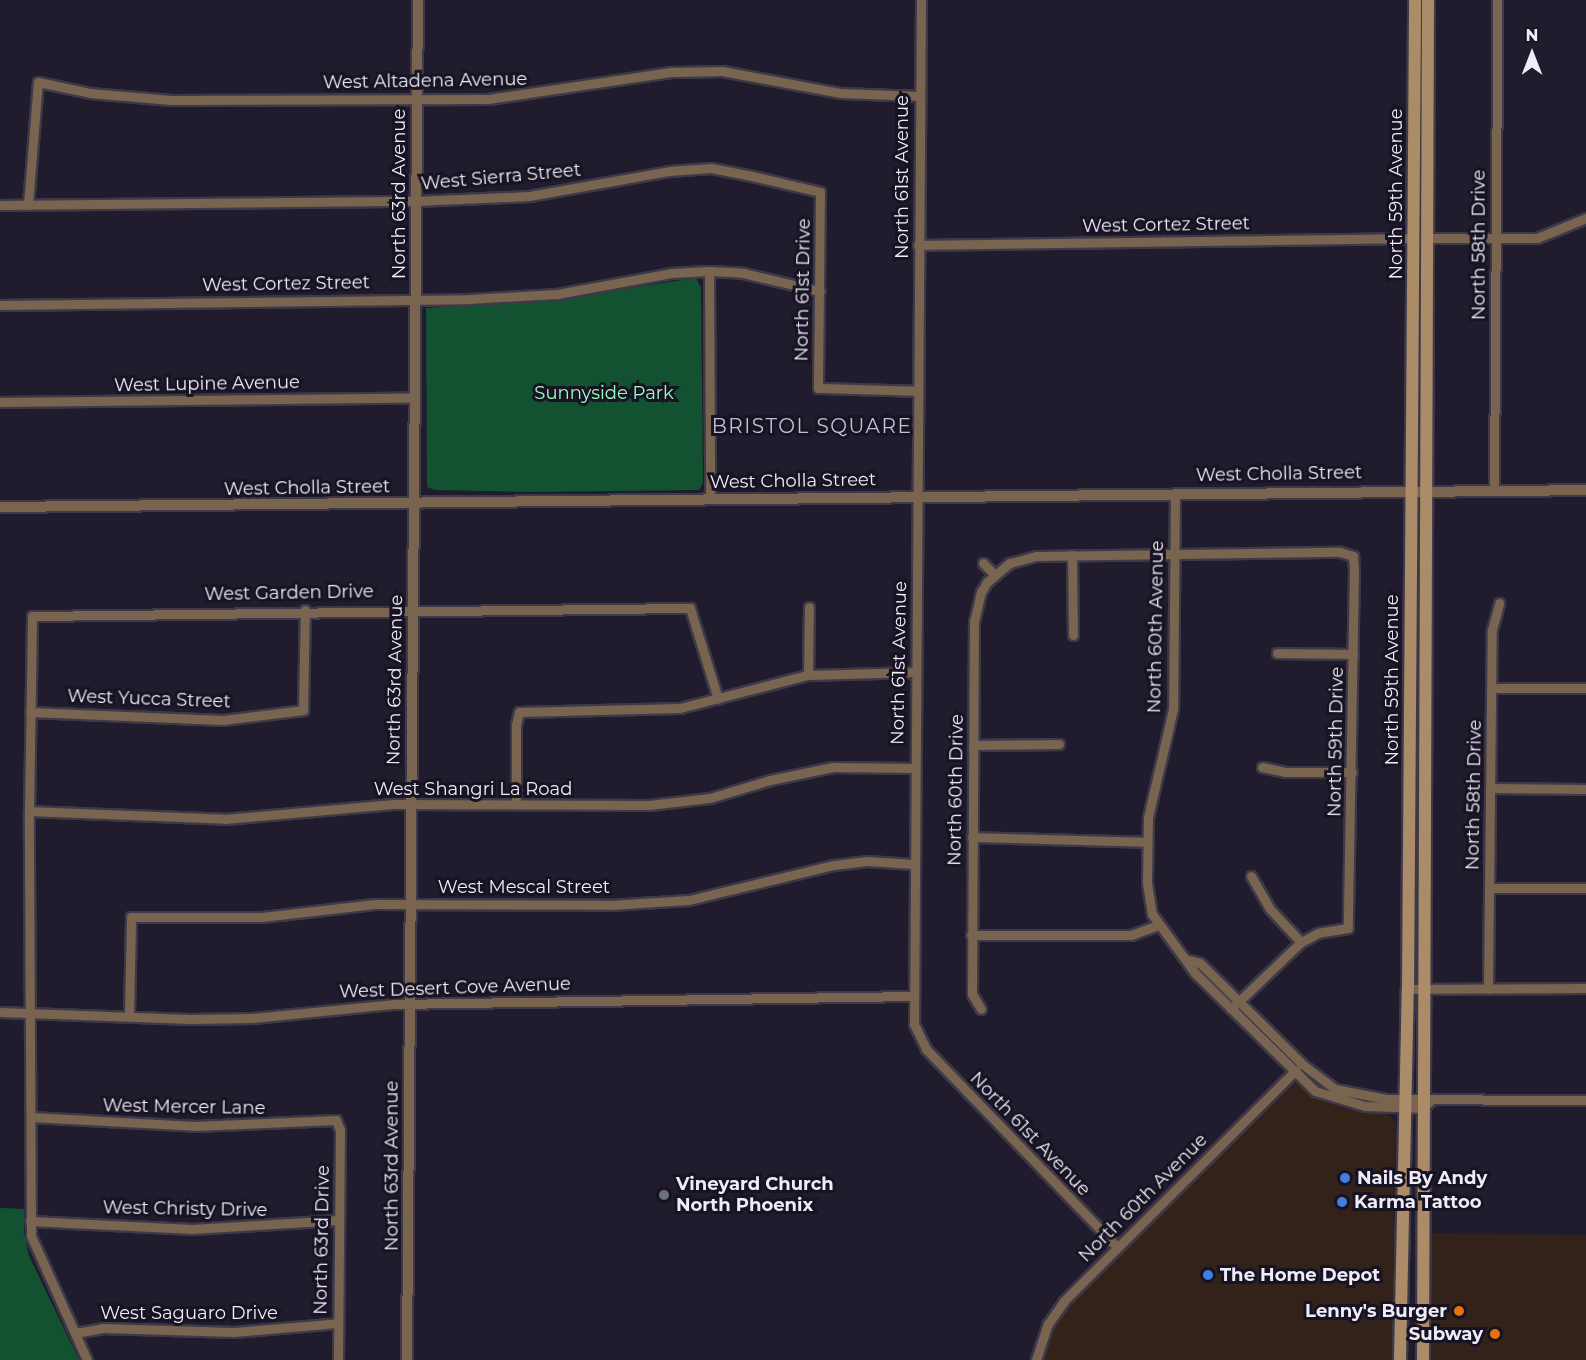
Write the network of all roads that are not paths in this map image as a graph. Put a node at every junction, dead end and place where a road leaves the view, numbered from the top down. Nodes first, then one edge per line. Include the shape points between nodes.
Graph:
1 (418, 0) edge
2 (921, 0) edge
3 (1415, 0) edge
4 (1428, 0) edge
5 (1497, 0) edge
6 (919, 96) junction
7 (417, 100) junction
8 (820, 192) joint
9 (416, 201) junction
10 (0, 205) edge
11 (28, 205) junction
12 (1586, 218) edge
13 (1413, 238) junction
14 (1428, 238) junction
15 (1496, 238) junction
16 (918, 245) junction
17 (709, 271) junction
18 (820, 291) junction
19 (415, 299) junction
20 (0, 305) edge
21 (918, 391) junction
22 (414, 398) junction
23 (0, 402) edge
24 (1412, 489) junction
25 (1427, 489) junction
26 (1494, 489) junction
27 (1586, 490) edge
28 (1175, 493) junction
29 (917, 496) junction
30 (710, 498) junction
31 (413, 503) junction
32 (0, 507) edge
33 (1175, 554) junction
34 (1072, 555) junction
35 (983, 563) dead end
36 (994, 574) junction
37 (1499, 603) dead end
38 (808, 607) dead end
39 (412, 609) junction
40 (305, 610) junction
41 (1073, 635) dead end
42 (1276, 653) dead end
43 (1353, 654) junction
44 (915, 672) junction
45 (808, 675) junction
46 (1491, 688) junction
47 (1586, 688) edge
48 (718, 699) junction
49 (30, 712) junction
50 (1059, 744) dead end
51 (973, 745) junction
52 (1262, 767) dead end
53 (914, 768) junction
54 (1352, 772) junction
55 (1490, 788) junction
56 (1586, 789) edge
57 (411, 804) junction
58 (516, 804) junction
59 (29, 811) junction
60 (972, 837) junction
61 (1147, 842) junction
62 (913, 864) junction
63 (1251, 876) dead end
64 (1489, 888) junction
65 (1586, 888) edge
66 (410, 903) junction
67 (1158, 925) junction
68 (971, 934) junction
69 (1301, 942) junction
70 (1189, 960) junction
71 (1488, 988) junction
72 (1586, 988) edge
73 (1408, 989) junction
74 (1423, 989) junction
75 (912, 996) junction
76 (409, 1003) junction
77 (1239, 1003) junction
78 (981, 1009) dead end
79 (1231, 1009) junction
80 (0, 1012) edge
81 (28, 1012) junction
82 (129, 1015) junction
83 (1302, 1064) junction
84 (1293, 1073) junction
85 (1586, 1100) edge
86 (1426, 1102) junction
87 (1405, 1103) junction
88 (31, 1117) junction
89 (336, 1120) joint
90 (339, 1220) junction
91 (30, 1221) junction
92 (1116, 1246) junction
93 (338, 1323) junction
94 (75, 1333) junction
95 (87, 1360) edge
96 (338, 1360) edge
97 (406, 1360) edge
98 (1036, 1360) edge
99 (1400, 1360) edge
100 (1423, 1360) edge

1 - 7 street, North 63rd Avenue
2 - 6 street, North 61st Avenue
3 - 13 main road, North 59th Avenue
4 - 14 main road, North 59th Avenue
5 - 15 street, North 58th Drive
6 - 7 street, West Altadena Avenue via 841,93 749,75 694,71 648,75 544,94
6 - 16 street, North 61st Avenue
7 - 9 street, North 63rd Avenue
7 - 11 street, West Altadena Avenue via 171,100 90,93 38,82
8 - 9 street, West Sierra Street via 711,168 669,171 529,196
8 - 18 street, North 61st Drive
9 - 11 street, West Sierra Street
9 - 19 street, North 63rd Avenue
10 - 11 street, West Sierra Street
12 - 15 street via 1537,238
13 - 16 street, West Cortez Street
13 - 24 main road, North 59th Avenue
14 - 15 street
14 - 25 main road, North 59th Avenue
15 - 26 street, North 58th Drive
16 - 21 street, North 61st Avenue
17 - 18 street, West Cortez Street via 743,273
17 - 19 street, West Cortez Street via 671,273 557,294
17 - 30 street
18 - 21 street, North 61st Drive via 818,388
19 - 20 street, West Cortez Street
19 - 22 street, North 63rd Avenue
21 - 29 street, North 61st Avenue
22 - 23 street, West Lupine Avenue
22 - 31 street, North 63rd Avenue
24 - 25 street, West Cholla Street
24 - 28 street, West Cholla Street
24 - 73 main road, North 59th Avenue
25 - 26 street, West Cholla Street
25 - 74 main road, North 59th Avenue
26 - 27 street, West Cholla Street
28 - 29 street, West Cholla Street
28 - 33 street, North 60th Avenue
29 - 30 street, West Cholla Street
29 - 44 street, North 61st Avenue
30 - 31 street, West Cholla Street
31 - 32 street, West Cholla Street
31 - 39 street, North 63rd Avenue
33 - 34 street
33 - 43 street, North 59th Drive via 1340,552 1353,556
33 - 61 street, North 60th Avenue via 1173,709 1150,799
34 - 36 street via 1023,558
34 - 41 street
35 - 36 street
36 - 51 street, North 60th Drive via 975,609
37 - 46 street, North 58th Drive via 1492,630
38 - 45 street
39 - 40 street, West Garden Drive
39 - 48 street, West Garden Drive via 690,608
39 - 57 street, North 63rd Avenue
40 - 49 street, West Garden Drive via 32,616
40 - 49 street, West Yucca Street via 303,710 223,720
42 - 43 street
43 - 54 street, North 59th Drive
44 - 45 street
44 - 53 street, North 61st Avenue
45 - 48 street
46 - 47 street
46 - 55 street, North 58th Drive
48 - 58 street via 658,710 519,712
49 - 59 street
50 - 51 street
51 - 60 street, North 60th Drive
52 - 54 street via 1285,772
53 - 58 street, West Shangri La Road via 833,767 710,798 649,805
53 - 62 street, North 61st Avenue
54 - 69 street, North 59th Drive via 1348,928 1318,933
55 - 56 street
55 - 64 street, North 58th Drive
57 - 58 street, West Shangri La Road
57 - 59 street, West Shangri La Road via 225,819
57 - 66 street, North 63rd Avenue
59 - 81 street
60 - 61 street
60 - 68 street, North 60th Drive
61 - 67 street, North 60th Avenue via 1148,901
62 - 66 street, West Mescal Street via 867,861 834,865 689,900 610,905
62 - 75 street, North 61st Avenue
63 - 69 street via 1270,909
64 - 65 street
64 - 71 street, North 58th Drive
66 - 76 street, North 63rd Avenue
66 - 82 street, West Mescal Street via 374,903 262,917 131,917
67 - 68 street via 1117,936
67 - 70 street, North 60th Avenue
68 - 78 street, North 60th Drive via 972,994
69 - 77 street
70 - 77 street, North 60th Avenue via 1200,963
70 - 79 street, North 60th Avenue via 1196,973
71 - 72 street
71 - 74 street
73 - 74 street
73 - 87 main road, North 59th Avenue
74 - 86 main road, North 59th Avenue
75 - 76 street, West Desert Cove Avenue
75 - 92 street, North 61st Avenue via 914,1024 926,1049
76 - 82 street, West Desert Cove Avenue via 253,1017
76 - 97 street, North 63rd Avenue
77 - 79 street
77 - 83 street, North 60th Avenue
79 - 84 street, North 60th Avenue
80 - 81 street, West Desert Cove Avenue
81 - 82 street, West Desert Cove Avenue
81 - 88 street
83 - 84 street, North 60th Avenue
83 - 87 street via 1335,1089
84 - 87 street via 1315,1091 1335,1100
84 - 92 street, North 60th Avenue
85 - 86 street
86 - 87 street
86 - 100 main road, North 59th Avenue
87 - 99 main road, North 59th Avenue
88 - 89 street, West Mercer Lane via 195,1126
88 - 91 street
89 - 90 street, North 63rd Drive via 340,1130
90 - 91 street, West Christy Drive via 192,1229
90 - 93 street, North 63rd Drive
91 - 94 street via 35,1249
92 - 98 street, North 60th Avenue via 1055,1312 1038,1344
93 - 94 street, West Saguaro Drive via 234,1332 102,1328
93 - 96 street, North 63rd Drive
94 - 95 street

